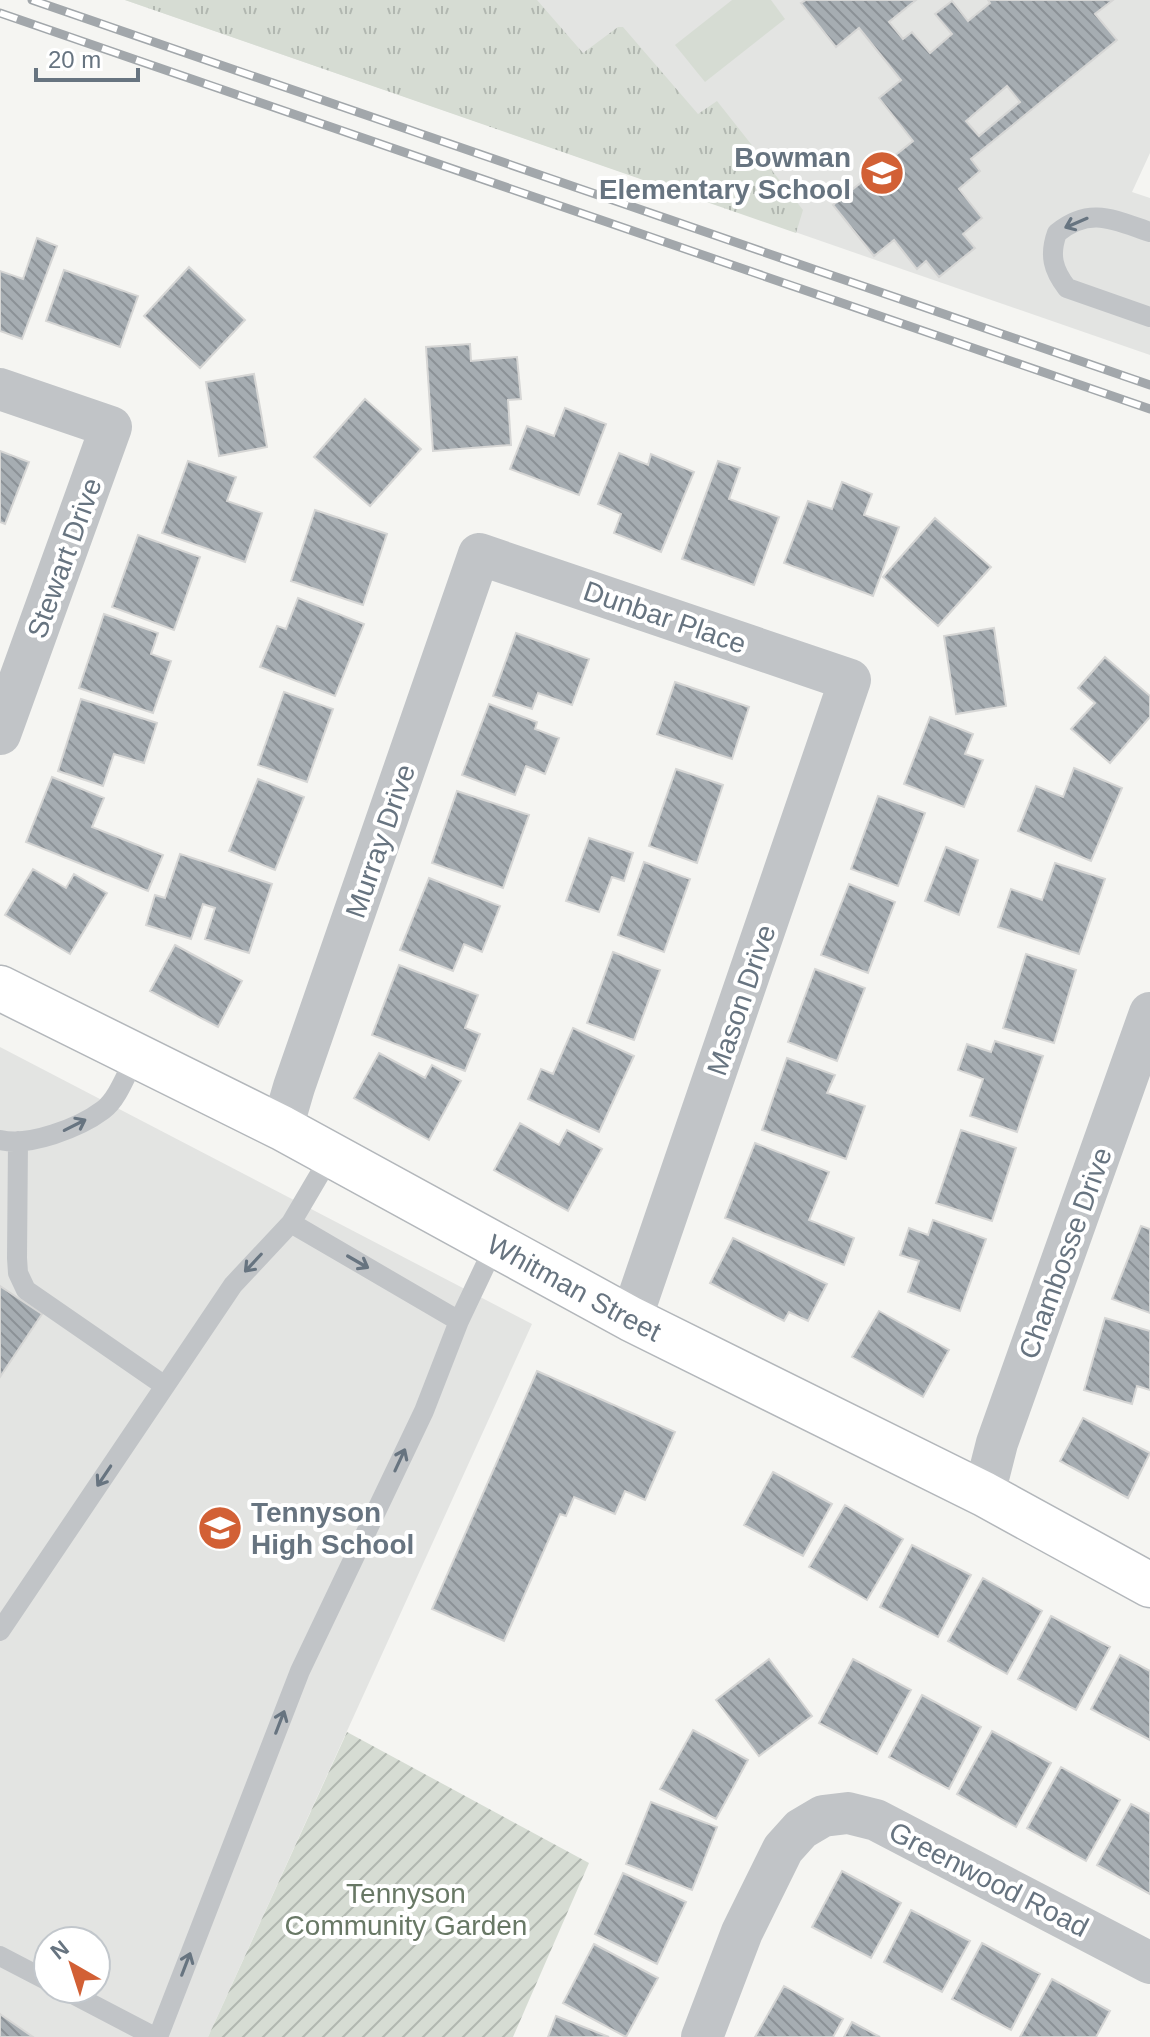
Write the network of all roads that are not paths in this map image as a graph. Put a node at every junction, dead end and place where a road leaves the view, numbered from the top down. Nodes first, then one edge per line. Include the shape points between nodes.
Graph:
1 (1150, 232) edge
2 (1150, 317) edge
3 (0, 389) edge
4 (479, 554) joint
5 (850, 680) joint
6 (0, 734) edge
7 (0, 988) edge
8 (1150, 1013) edge
9 (136, 1056) junction
10 (282, 1128) junction
11 (9, 1140) edge
12 (331, 1155) junction
13 (291, 1223) junction
14 (495, 1245) junction
15 (631, 1319) junction
16 (459, 1321) junction
17 (165, 1386) junction
18 (984, 1494) junction
19 (1150, 1585) edge
20 (0, 1631) edge
21 (0, 1956) edge
22 (1150, 1963) edge
23 (32, 1973) edge
24 (94, 2005) edge
25 (156, 2037) edge
26 (702, 2037) edge

1 -> 2 lane via 1108,218 1082,219 1057,233 1052,258 1067,288
3 - 6 street, Stewart Drive via 111,427
4 - 5 street, Dunbar Place
4 - 10 street, Murray Drive
5 - 15 street, Mason Drive
7 - 9 street, Whitman Street
8 - 18 street, Chambosse Drive via 997,1443
9 - 10 street, Whitman Street
11 -> 9 lane via 53,1136 104,1109
10 - 12 street, Whitman Street
11 - 17 lane via 18,1273 26,1290
12 - 13 lane
12 - 14 street, Whitman Street
13 -> 16 lane
13 -> 17 lane via 233,1285
14 - 15 street, Whitman Street
14 - 16 lane
15 - 18 street, Whitman Street
25 -> 16 lane via 300,1671 424,1411
17 -> 20 lane
18 - 19 street, Whitman Street
21 - 23 lane
22 - 26 street, Greenwood Road via 876,1820 848,1813 823,1816 783,1849 742,1932
24 - 25 lane

